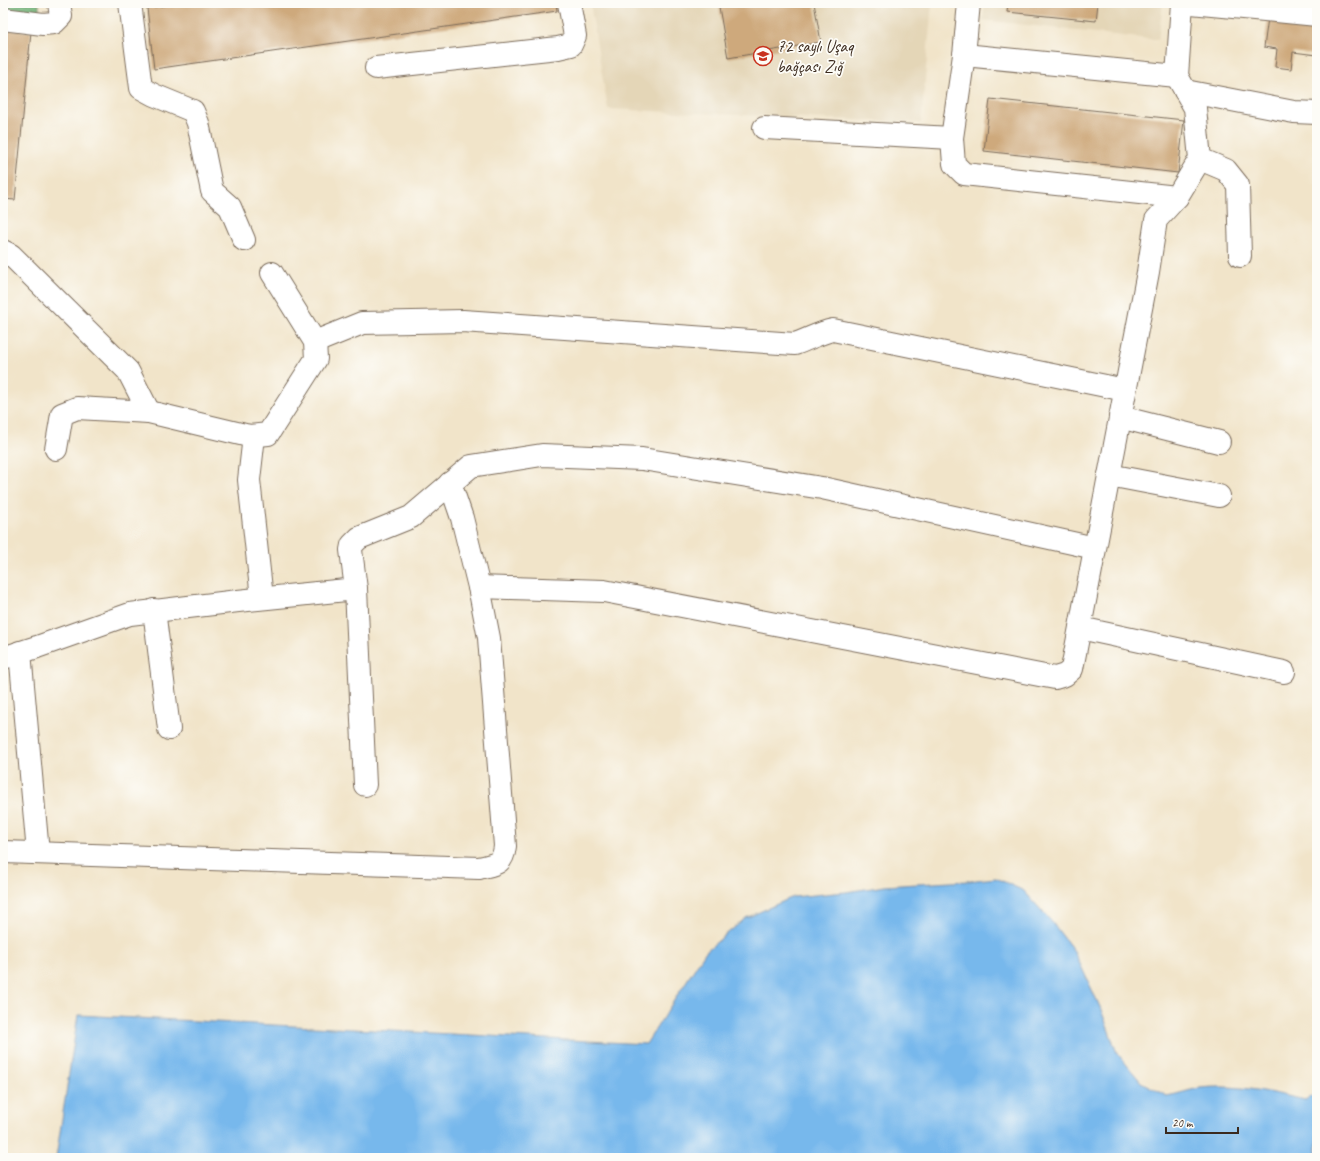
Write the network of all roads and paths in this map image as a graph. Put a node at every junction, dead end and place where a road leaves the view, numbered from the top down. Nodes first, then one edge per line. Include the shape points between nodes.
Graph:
1 (59, 3) edge
2 (130, 3) edge
3 (569, 3) edge
4 (969, 3) edge
5 (1182, 3) edge
6 (1191, 3) edge
7 (1317, 15) edge
8 (3, 20) edge
9 (964, 55) junction
10 (376, 68) dead end
11 (1181, 83) junction
12 (1317, 113) edge
13 (764, 128) dead end
14 (952, 138) junction
15 (1200, 159) junction
16 (1177, 197) junction
17 (244, 240) dead end
18 (3, 251) edge
19 (1240, 256) dead end
20 (272, 273) dead end
21 (315, 342) junction
22 (1126, 390) junction
23 (149, 412) junction
24 (1120, 417) junction
25 (254, 436) junction
26 (1219, 442) dead end
27 (56, 449) dead end
28 (1109, 475) junction
29 (450, 483) junction
30 (1219, 496) dead end
31 (1095, 548) junction
32 (479, 586) junction
33 (356, 589) junction
34 (262, 598) junction
35 (154, 610) junction
36 (1080, 628) junction
37 (11, 655) edge
38 (1284, 672) dead end
39 (169, 729) dead end
40 (365, 784) dead end
41 (3, 852) edge
42 (38, 853) junction

1 - 8 street via 61,16 54,23
2 - 17 street via 142,88 193,111 198,123 212,190 230,207
3 - 10 street via 575,36 571,45
4 - 9 street
5 - 11 street
6 - 7 street
9 - 11 street
9 - 14 street
11 - 12 street via 1294,112
11 - 15 street via 1195,108
13 - 14 street
14 - 16 street via 954,164 964,174
15 - 16 street
15 - 19 street via 1226,170 1238,185
16 - 22 street via 1156,220
18 - 23 street via 11,255 128,371
20 - 21 street
21 - 22 street via 362,323 463,321 795,344 821,332 833,330
21 - 25 street via 316,359 268,434
22 - 24 street
23 - 25 street
23 - 27 street via 77,408 62,414
24 - 26 street
24 - 28 street
25 - 34 street via 249,480
28 - 30 street
28 - 31 street
29 - 31 street via 471,466 542,455 642,459 822,488
29 - 32 street via 462,518
29 - 33 street via 411,517 355,541 351,550
31 - 36 street
32 - 36 street via 604,591 1055,678 1065,675 1072,669
32 - 42 street via 489,638 505,846 498,864 479,868
33 - 34 street
33 - 40 street
34 - 35 street
35 - 37 street via 130,614
35 - 39 street
36 - 38 street
37 - 42 street
41 - 42 street

